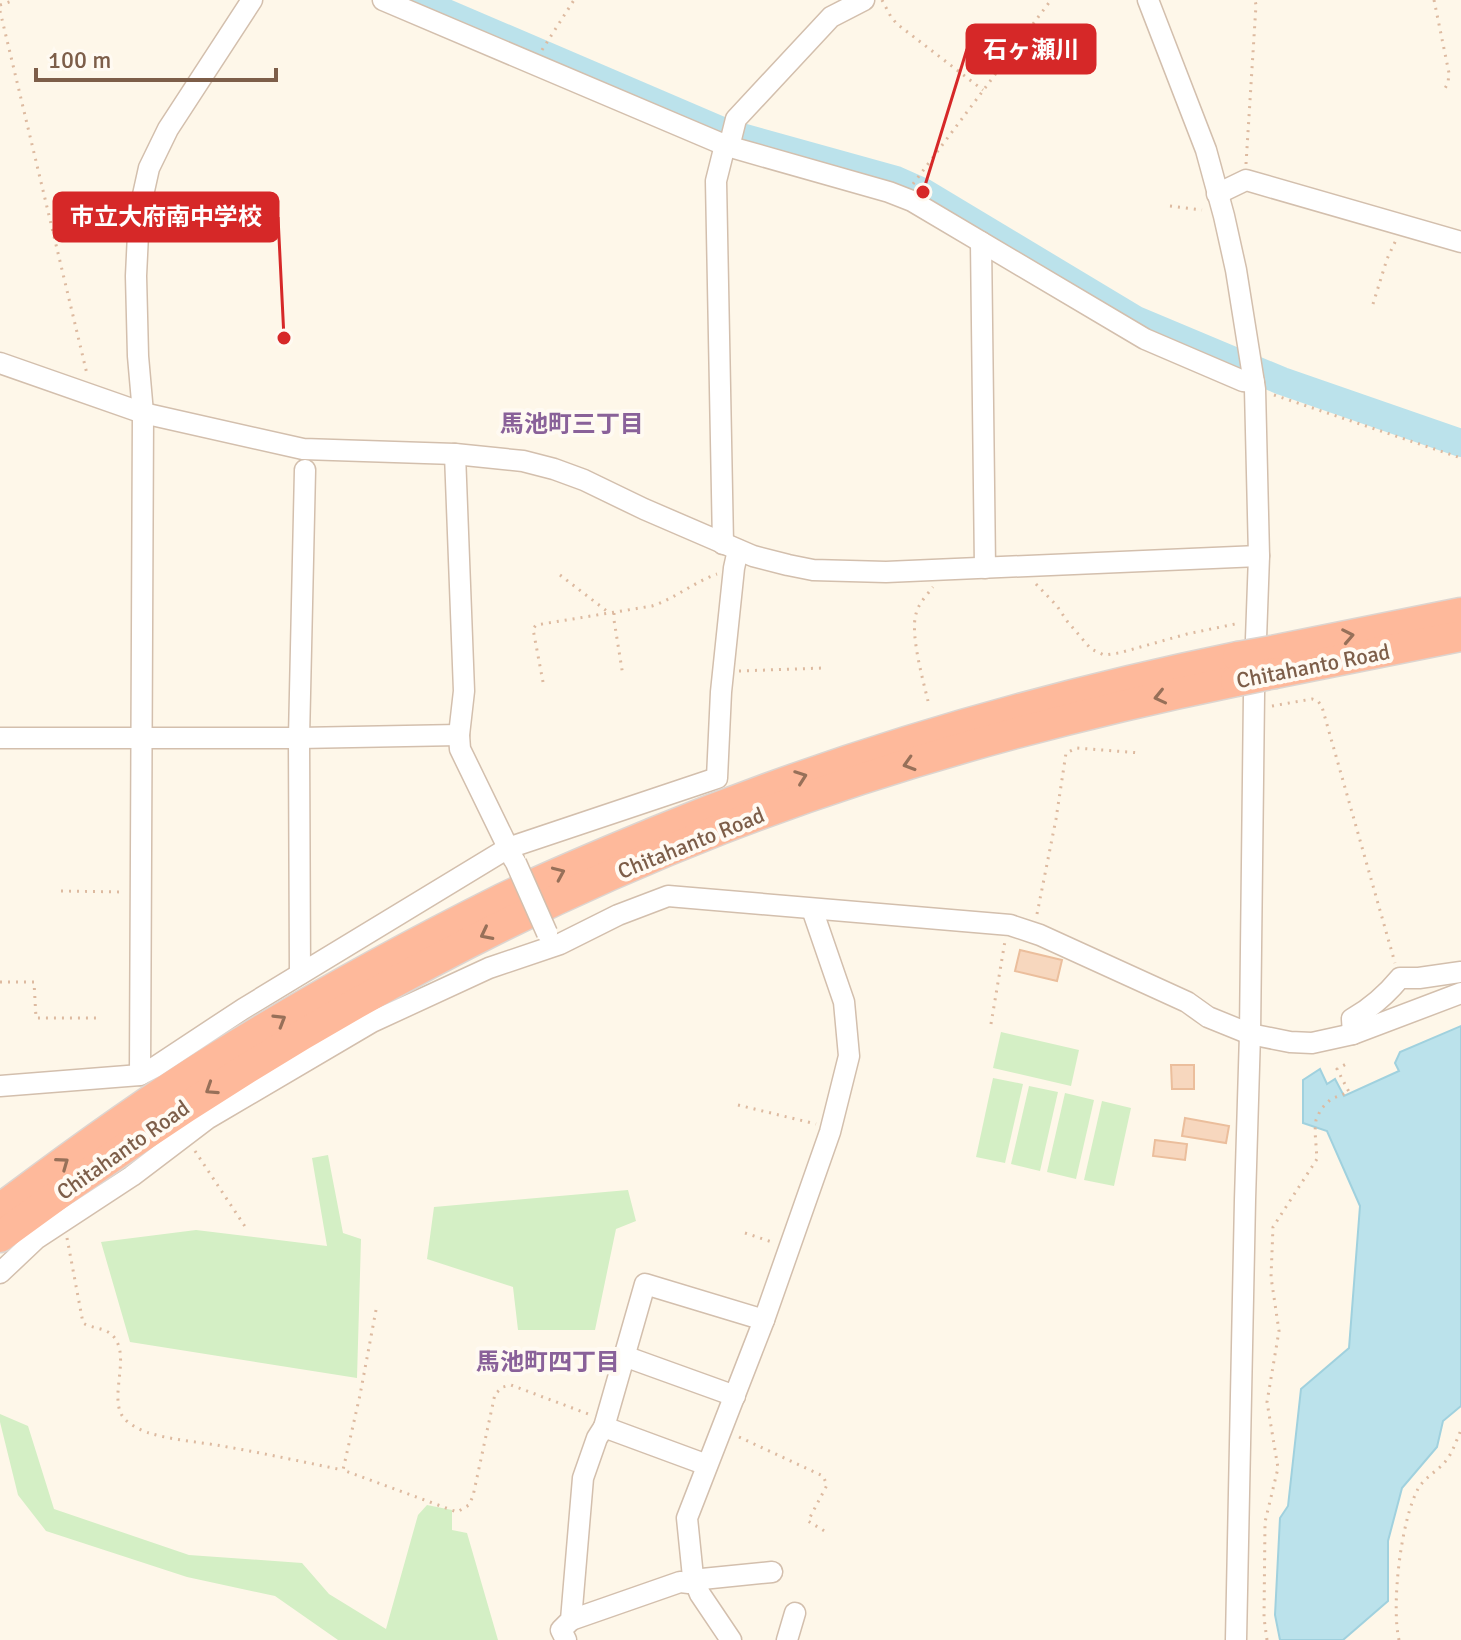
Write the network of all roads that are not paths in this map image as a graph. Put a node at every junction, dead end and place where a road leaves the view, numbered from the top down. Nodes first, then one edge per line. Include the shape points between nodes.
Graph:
1 (252, 0) edge
2 (383, 0) edge
3 (864, 0) edge
4 (1148, 0) edge
5 (731, 137) junction
6 (1219, 200) junction
7 (981, 242) junction
8 (1461, 242) edge
9 (0, 363) edge
10 (1255, 386) junction
11 (143, 413) junction
12 (455, 454) junction
13 (305, 470) dead end
14 (731, 554) junction
15 (1259, 556) junction
16 (985, 568) junction
17 (1461, 613) edge
18 (1461, 636) edge
19 (1273, 662) junction
20 (1237, 669) junction
21 (459, 735) junction
22 (0, 738) edge
23 (141, 738) junction
24 (299, 738) junction
25 (512, 856) junction
26 (812, 909) junction
27 (554, 938) junction
28 (1461, 972) edge
29 (300, 974) junction
30 (1461, 993) edge
31 (1250, 1034) junction
32 (1353, 1034) junction
33 (140, 1075) junction
34 (0, 1086) edge
35 (0, 1209) edge
36 (0, 1237) edge
37 (0, 1273) edge
38 (764, 1320) junction
39 (624, 1356) junction
40 (735, 1396) junction
41 (605, 1424) junction
42 (707, 1465) junction
43 (772, 1572) dead end
44 (695, 1581) junction
45 (795, 1613) dead end
46 (569, 1630) edge
47 (731, 1640) edge
48 (787, 1640) edge
49 (1236, 1640) edge

1 - 11 street via 168,129 149,168 139,213 136,276
2 - 5 street
3 - 5 street via 831,17 736,119
4 - 6 street via 1206,150
5 - 7 street via 912,201
5 - 14 street via 716,181
6 - 8 street via 1246,180
6 - 10 street
7 - 10 street via 1145,339
7 - 16 street
9 - 11 street
10 - 15 street
11 - 12 street via 303,449
11 - 23 street
12 - 14 street via 554,469
12 - 21 street via 464,691
13 - 24 street
14 - 16 street via 813,570
14 - 25 street via 717,778
15 - 16 street
15 - 31 street
19 -> 17 highway, Chitahanto Road
18 - 19 highway, Chitahanto Road
19 - 20 highway, Chitahanto Road, bridge
35 -> 20 highway, Chitahanto Road via 211,1061 312,1000 590,859 861,755 983,719 1127,682
20 -> 36 highway, Chitahanto Road via 869,777 723,828 516,918 225,1080
21 - 24 street
21 - 25 street via 460,749
22 - 23 street
23 - 24 street
23 - 33 street
24 - 29 street
25 - 27 street, bridge
25 - 29 street
26 - 27 street via 668,896
26 - 31 street via 1007,925 1032,932
26 - 38 street via 844,1002 849,1056 831,1128
27 - 37 street via 372,1022 207,1119 36,1239
28 - 32 street via 1400,978 1352,1019
29 - 33 street
30 - 32 street
31 - 32 street via 1312,1043
31 - 49 street
33 - 34 street
38 - 39 street via 645,1284
38 - 40 street
39 - 40 street
39 - 41 street
40 - 42 street
41 - 42 street
41 - 46 street via 583,1478
42 - 44 street via 687,1518
43 - 44 street
44 - 46 street via 680,1582
44 - 47 street
45 - 48 street

